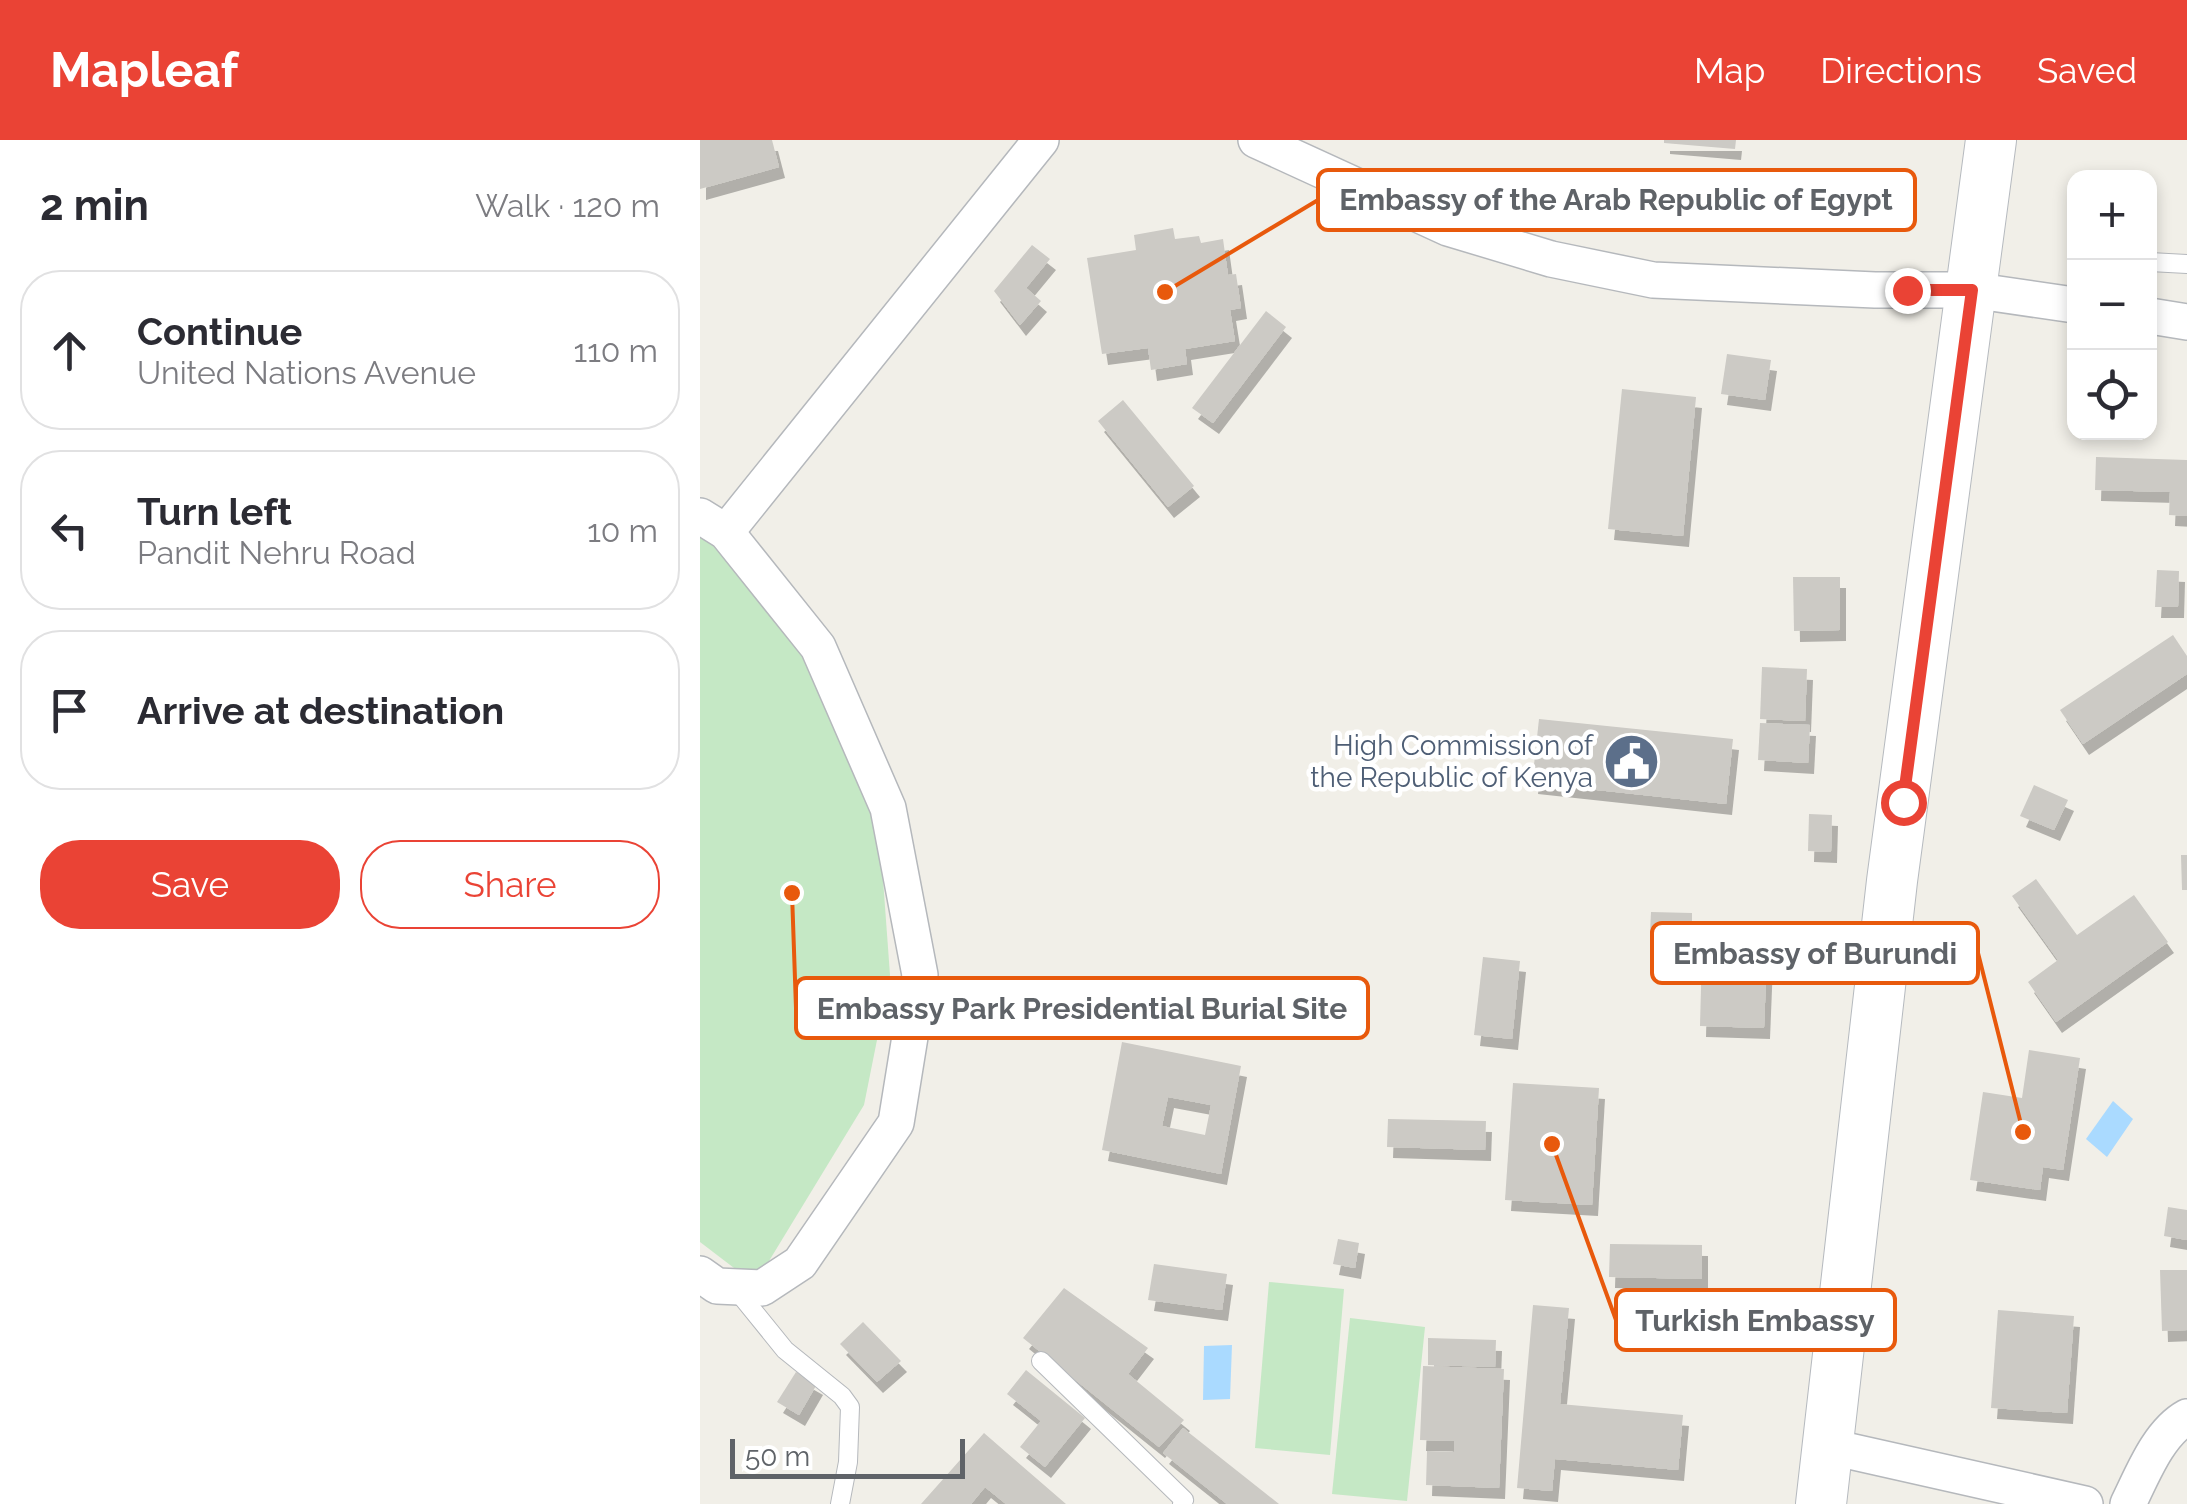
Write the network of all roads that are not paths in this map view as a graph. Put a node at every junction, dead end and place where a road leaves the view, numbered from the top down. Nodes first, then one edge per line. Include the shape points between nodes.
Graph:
1 (1041, 140) edge
2 (1256, 140) edge
3 (1991, 140) edge
4 (2157, 262) edge
5 (2187, 264) edge
6 (1972, 290) junction
7 (2067, 304) edge
8 (2157, 317) edge
9 (2187, 322) edge
10 (713, 524) edge
11 (700, 1274) edge
12 (734, 1286) junction
13 (1040, 1360) dead end
14 (2187, 1417) edge
15 (1827, 1446) junction
16 (840, 1504) edge
17 (1182, 1504) edge
18 (1821, 1504) edge
19 (2085, 1504) edge
20 (2128, 1504) edge

1 - 10 street
2 - 6 street via 1448,228 1552,259 1653,280
3 - 6 main road
4 - 5 lane
6 - 7 street
6 - 15 main road via 1892,881
8 - 9 street
10 - 12 street via 818,646 888,808 920,975 896,1123 800,1262 762,1288
11 - 12 street via 717,1286
12 - 16 lane via 784,1350 850,1407
13 - 17 lane
14 - 20 street via 2146,1467
15 - 18 main road
15 - 19 street

